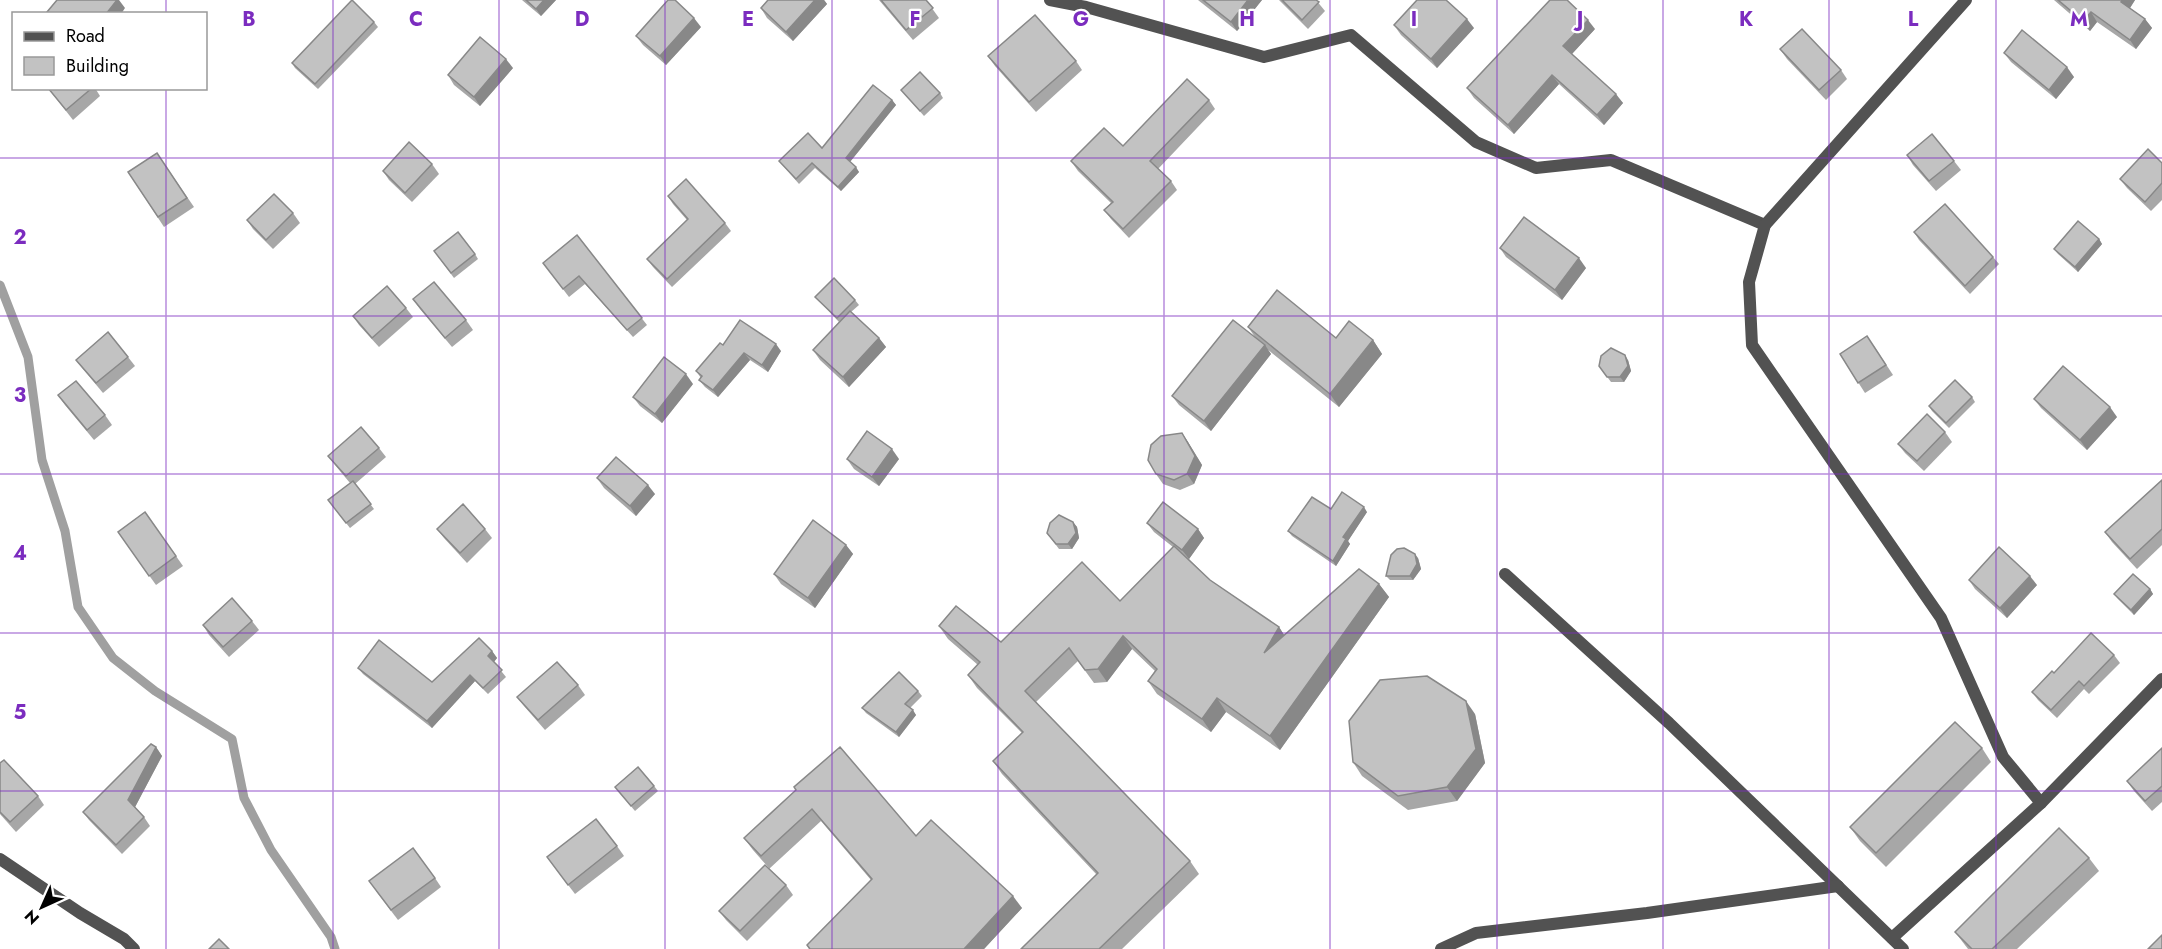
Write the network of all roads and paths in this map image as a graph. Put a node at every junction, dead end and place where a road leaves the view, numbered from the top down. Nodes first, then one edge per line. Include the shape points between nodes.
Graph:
1 (1050, 0) edge
2 (1966, 0) edge
3 (1765, 225) junction
4 (1505, 574) dead end
5 (2162, 679) edge
6 (2041, 803) junction
7 (0, 859) edge
8 (1838, 885) junction
9 (1892, 938) junction
10 (134, 949) edge
11 (1441, 949) edge
12 (1903, 949) edge

1 - 3 street via 1264,57 1351,35 1476,141 1536,168 1611,160
2 - 3 street
3 - 6 street via 1749,282 1752,345 1941,618 2003,757
4 - 8 street via 1669,723
5 - 6 street
6 - 9 street
7 - 10 street
8 - 9 street
8 - 11 street via 1476,933
9 - 12 street

